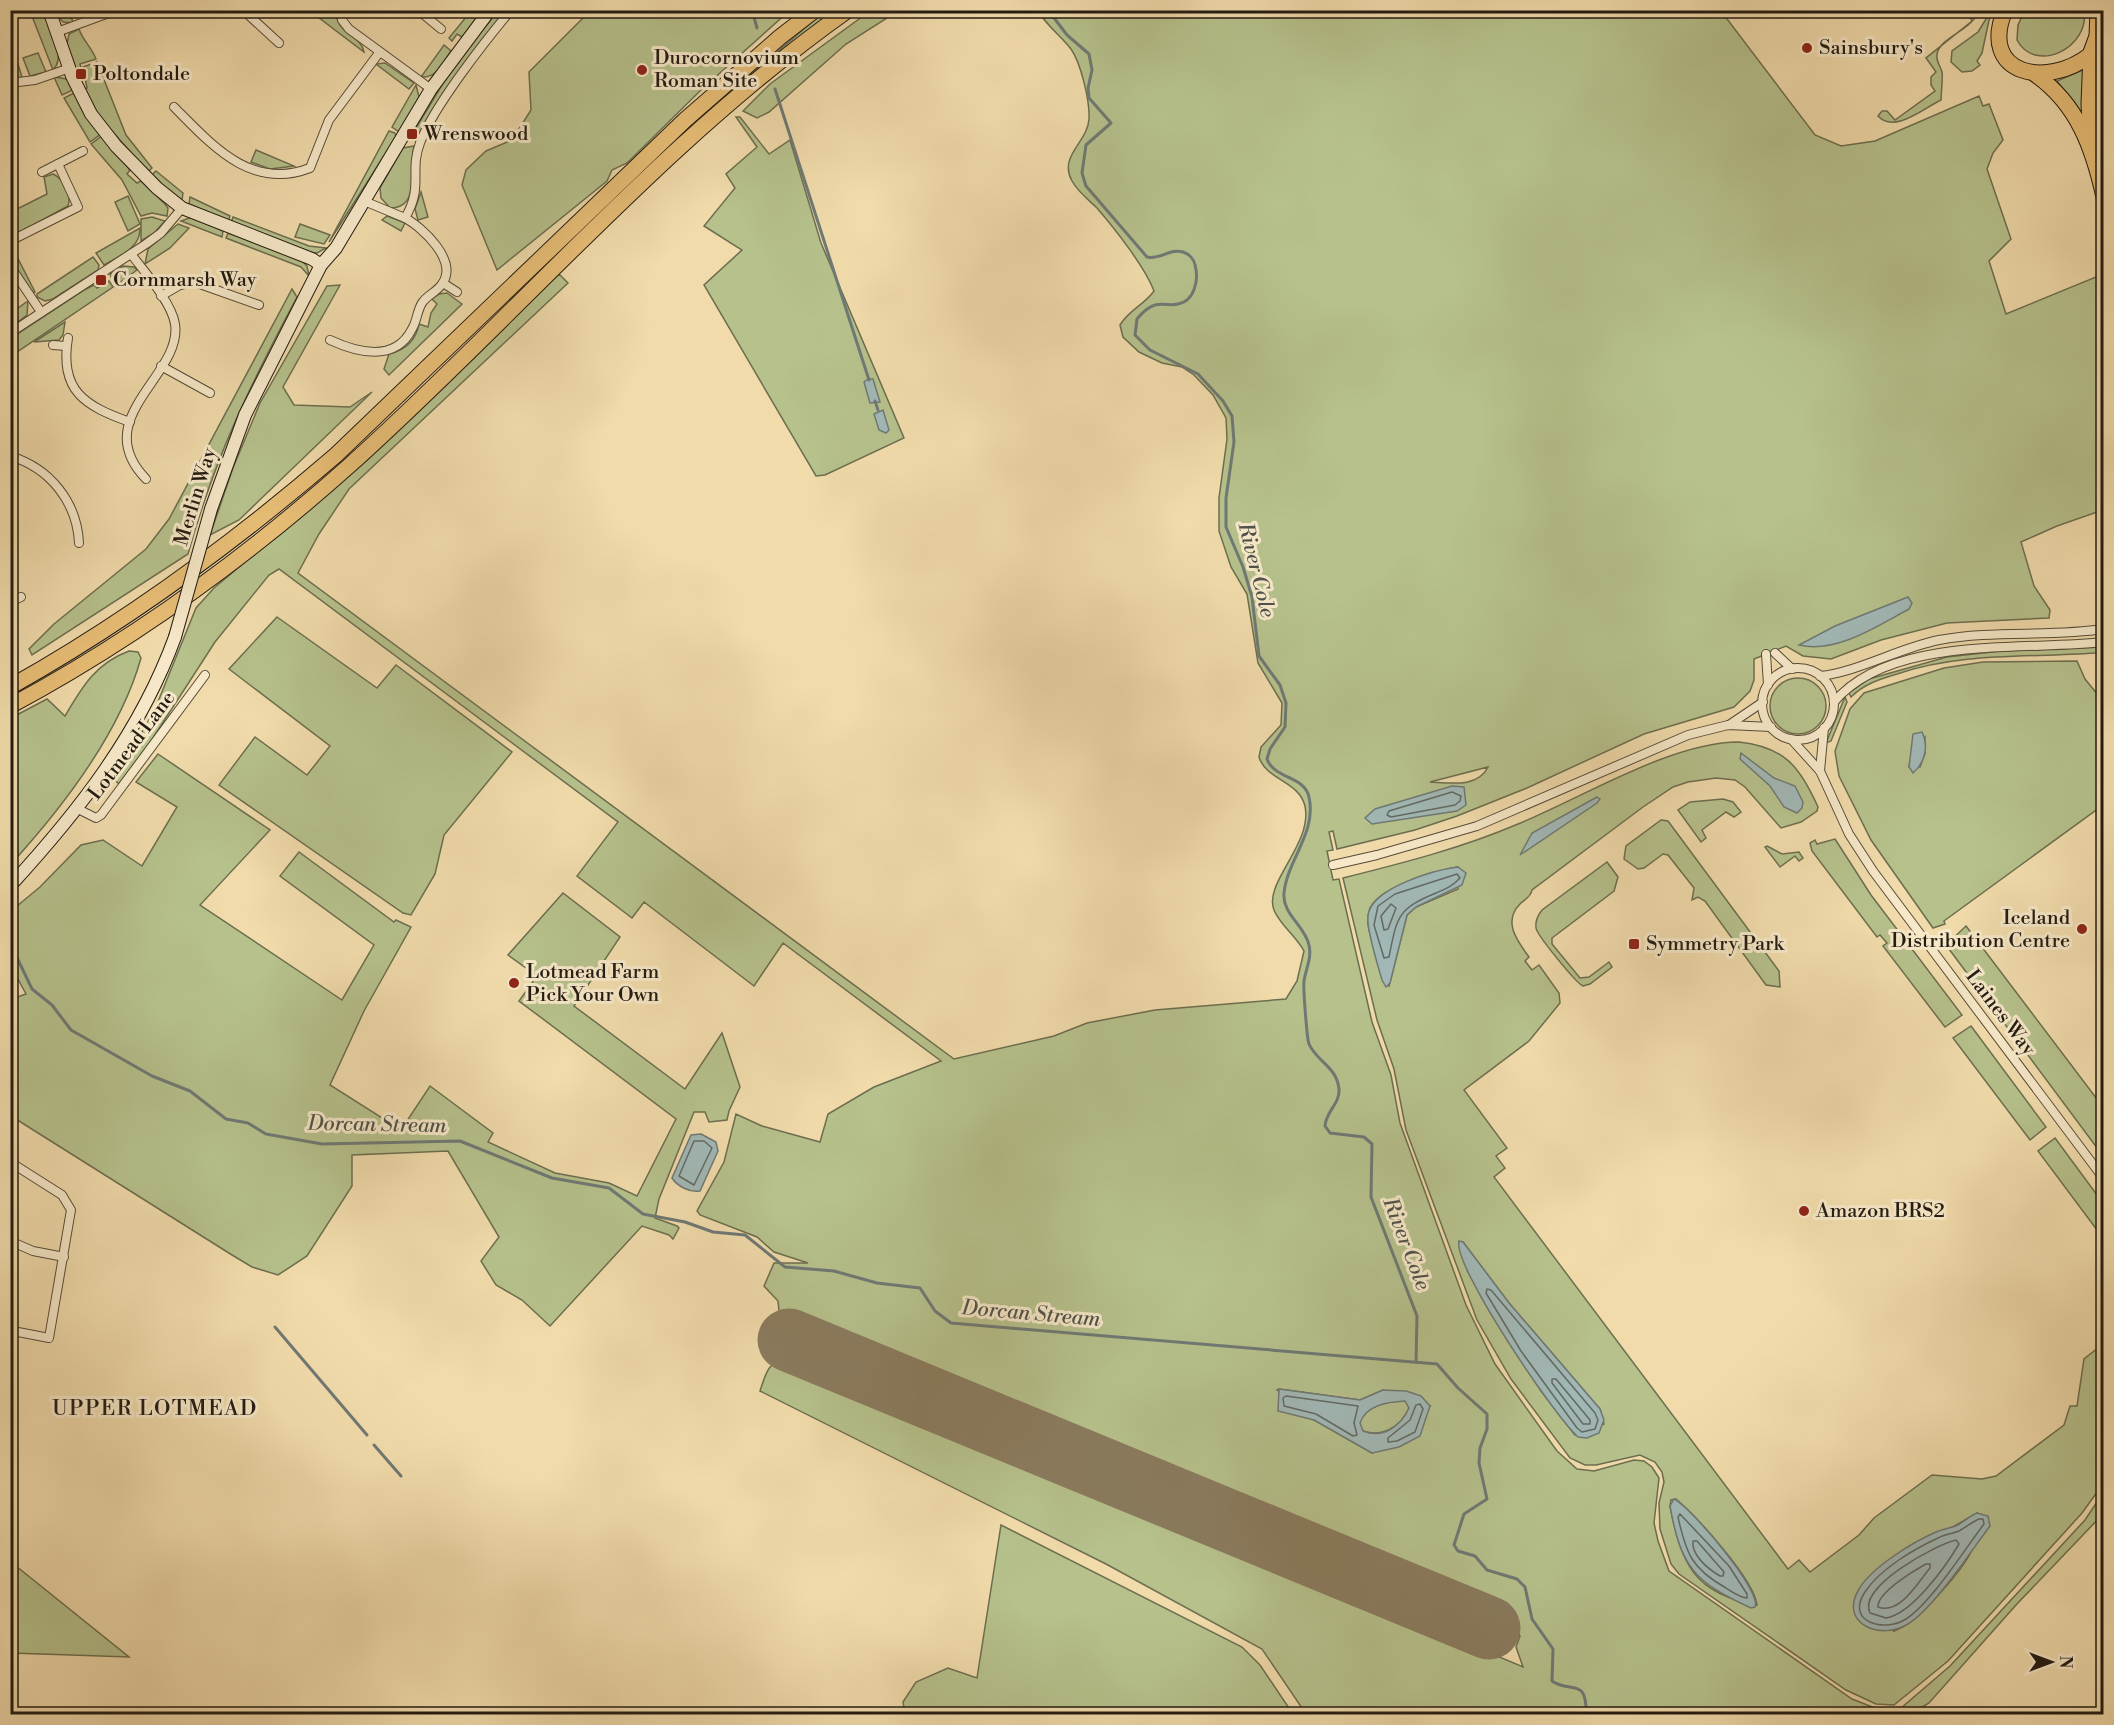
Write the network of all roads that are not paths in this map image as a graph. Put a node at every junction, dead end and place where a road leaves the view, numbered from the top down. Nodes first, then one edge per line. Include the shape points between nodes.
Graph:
1 (49, 10) edge
2 (117, 10) edge
3 (243, 10) edge
4 (341, 10) edge
5 (418, 10) edge
6 (490, 10) edge
7 (512, 10) edge
8 (815, 10) edge
9 (848, 10) edge
10 (2005, 10) edge
11 (2098, 10) edge
12 (441, 29) dead end
13 (57, 32) junction
14 (279, 43) dead end
15 (379, 52) junction
16 (2095, 52) edge
17 (70, 68) junction
18 (2036, 75) junction
19 (10, 83) edge
20 (431, 89) junction
21 (174, 107) dead end
22 (2091, 147) junction
23 (83, 151) dead end
24 (58, 164) junction
25 (42, 172) dead end
26 (2103, 196) edge
27 (364, 201) junction
28 (182, 208) junction
29 (405, 218) junction
30 (10, 241) edge
31 (131, 254) junction
32 (321, 265) junction
33 (10, 266) edge
34 (443, 283) junction
35 (457, 292) dead end
36 (161, 296) junction
37 (259, 305) dead end
38 (41, 312) junction
39 (10, 333) edge
40 (330, 340) dead end
41 (53, 345) dead end
42 (162, 366) junction
43 (210, 393) dead end
44 (130, 422) junction
45 (10, 456) edge
46 (146, 479) dead end
47 (79, 543) dead end
48 (21, 597) dead end
49 (10, 602) edge
50 (2103, 629) edge
51 (2103, 642) edge
52 (1792, 669) junction
53 (205, 675) dead end
54 (1820, 676) junction
55 (1768, 685) junction
56 (10, 687) edge
57 (1763, 702) junction
58 (1834, 702) junction
59 (10, 706) edge
60 (1728, 725) junction
61 (1772, 728) junction
62 (1824, 728) junction
63 (1791, 739) junction
64 (1820, 771) junction
65 (78, 809) junction
66 (1333, 865) dead end
67 (10, 886) edge
68 (10, 1162) edge
69 (2103, 1179) edge
70 (10, 1241) edge
71 (64, 1257) junction
72 (10, 1328) edge

1 - 13 street
2 - 13 street
3 - 14 street
4 - 15 street via 345,25
5 - 12 street
6 - 20 street, Merlin Way
7 - 29 street via 424,133 416,162 417,193
8 - 56 highway via 685,120 344,448 287,497 184,578
9 - 59 highway via 761,78 670,158 369,447 255,546 144,626
10 - 18 highway via 1999,30 2003,54 2016,68
11 - 16 highway
13 - 17 street
15 - 20 street
15 - 21 street via 329,120 310,168 292,174 266,175 232,160
16 - 18 highway via 2057,72
16 - 22 highway via 2089,104
17 - 19 street via 35,80
17 - 28 street via 91,114 157,188
18 - 22 highway via 2072,110
20 - 27 street, Merlin Way
22 - 26 highway
23 - 24 street
24 - 25 street
24 - 30 street via 78,207
27 - 29 street
27 - 32 street, Merlin Way
28 - 31 street via 160,233
28 - 32 street
29 - 34 street via 434,240 445,270
31 - 36 street
31 - 38 street
32 - 65 street, Merlin Way, bridge via 245,415 211,509 175,637 142,712
33 - 38 street
34 - 35 street
34 - 40 street via 423,302 407,337 393,347 364,353
36 - 37 street via 194,282
36 - 42 street via 172,314 176,333
38 - 39 street
41 - 44 street via 67,342 66,368 77,393 94,408
42 - 43 street
42 - 44 street
44 - 46 street via 130,457
45 - 47 street via 40,470 61,490 74,514
48 - 49 street
50 - 54 street via 1959,637
51 - 58 street via 1982,648 1922,657 1862,678
52 - 54 street
52 - 55 street
52 - 55 street via 1770,654
53 - 65 street, Lotmead Lane via 101,815 91,817
54 - 58 street via 1830,687
55 - 57 street
57 - 60 street
57 - 61 street
58 - 62 street via 1833,714
60 - 61 street
60 - 66 street via 1673,740 1477,826
61 - 63 street
62 - 63 street via 1809,738
62 - 64 street
63 - 64 street, Laines Way
64 - 69 street, Laines Way via 1873,871
65 - 67 street, Merlin Way
68 - 71 street via 69,1203
70 - 71 street via 33,1251
71 - 72 street via 49,1338

